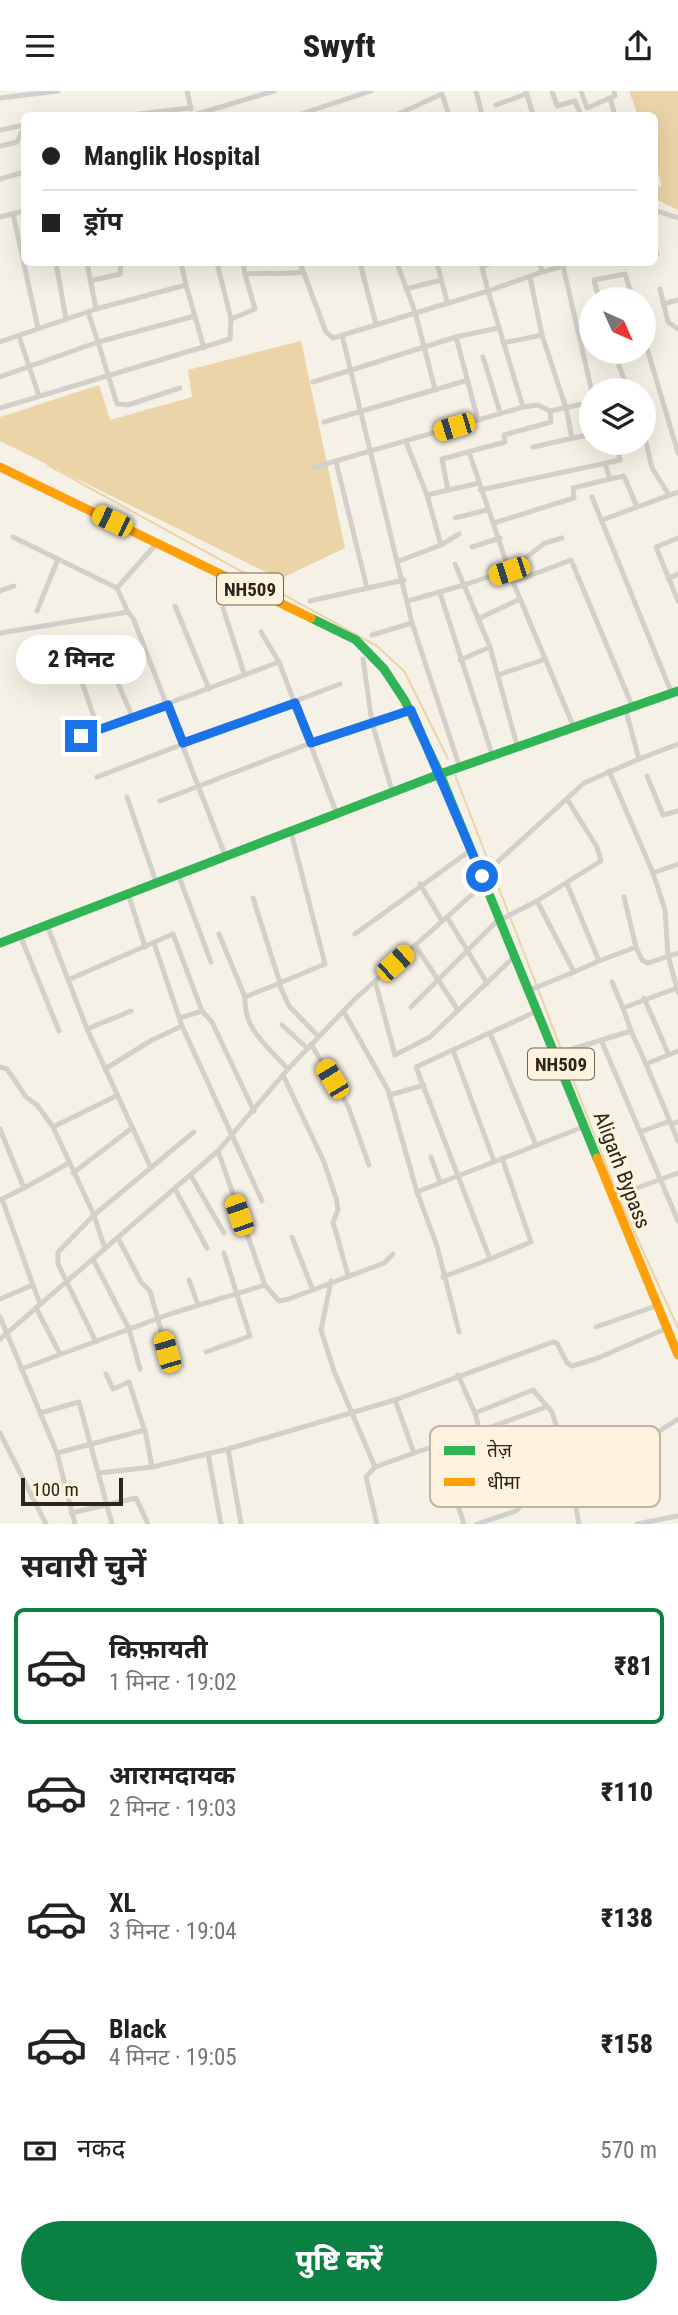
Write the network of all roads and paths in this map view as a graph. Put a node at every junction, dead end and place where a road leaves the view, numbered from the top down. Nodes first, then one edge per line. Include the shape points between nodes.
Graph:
1 (58, 91) edge
2 (187, 91) edge
3 (272, 91) edge
4 (370, 91) edge
5 (476, 91) edge
6 (552, 91) edge
7 (580, 91) edge
8 (614, 91) edge
9 (526, 92) edge
10 (3, 95) edge
11 (610, 98) junction
12 (496, 105) dead end
13 (418, 106) junction
14 (190, 108) junction
15 (168, 112) edge
16 (192, 112) edge
17 (204, 112) edge
18 (307, 112) edge
19 (403, 112) edge
20 (419, 112) edge
21 (448, 112) edge
22 (481, 112) edge
23 (532, 112) edge
24 (580, 112) edge
25 (614, 112) edge
26 (21, 126) edge
27 (0, 129) edge
28 (21, 133) edge
29 (0, 146) edge
30 (21, 174) edge
31 (0, 179) edge
32 (658, 211) edge
33 (21, 212) edge
34 (0, 214) edge
35 (13, 214) junction
36 (678, 218) edge
37 (21, 250) edge
38 (24, 266) edge
39 (57, 266) edge
40 (88, 266) edge
41 (121, 266) edge
42 (182, 266) edge
43 (218, 266) edge
44 (244, 266) edge
45 (301, 266) edge
46 (361, 266) edge
47 (398, 266) edge
48 (438, 266) edge
49 (482, 266) edge
50 (541, 266) edge
51 (303, 272) junction
52 (542, 272) junction
53 (245, 274) junction
54 (530, 277) junction
55 (441, 280) junction
56 (90, 281) junction
57 (186, 285) junction
58 (596, 287) edge
59 (629, 287) edge
60 (406, 289) junction
61 (660, 289) dead end
62 (488, 291) junction
63 (678, 300) edge
64 (447, 302) junction
65 (663, 304) junction
66 (96, 309) junction
67 (88, 312) junction
68 (415, 312) junction
69 (195, 316) junction
70 (66, 319) junction
71 (231, 319) junction
72 (376, 324) junction
73 (38, 328) junction
74 (498, 328) junction
75 (678, 329) edge
76 (342, 335) junction
77 (542, 335) junction
78 (19, 336) junction
79 (456, 337) junction
80 (0, 342) edge
81 (97, 342) junction
82 (503, 343) junction
83 (204, 348) junction
84 (424, 348) junction
85 (483, 357) dead end
86 (652, 364) edge
87 (30, 368) junction
88 (349, 371) junction
89 (107, 374) junction
90 (0, 377) edge
91 (589, 378) edge
92 (466, 381) junction
93 (313, 382) dead end
94 (180, 388) dead end
95 (435, 389) junction
96 (39, 396) junction
97 (579, 405) edge
98 (523, 407) junction
99 (0, 408) edge
100 (566, 408) junction
101 (360, 411) junction
102 (550, 411) junction
103 (500, 412) junction
104 (478, 420) junction
105 (324, 422) dead end
106 (579, 437) edge
107 (572, 438) junction
108 (406, 442) junction
109 (533, 447) dead end
110 (370, 451) junction
111 (469, 452) junction
112 (678, 453) edge
113 (619, 455) edge
114 (649, 455) edge
115 (336, 462) junction
116 (606, 463) junction
117 (0, 467) edge
118 (315, 467) dead end
119 (610, 479) junction
120 (480, 487) junction
121 (448, 491) junction
122 (678, 492) edge
123 (427, 495) junction
124 (668, 495) junction
125 (592, 497) dead end
126 (637, 507) junction
127 (487, 510) junction
128 (455, 518) dead end
129 (602, 520) junction
130 (494, 523) junction
131 (459, 534) dead end
132 (13, 537) dead end
133 (500, 538) junction
134 (562, 538) dead end
135 (678, 538) edge
136 (157, 543) junction
137 (441, 545) junction
138 (472, 547) dead end
139 (58, 559) junction
140 (399, 561) junction
141 (455, 564) dead end
142 (509, 571) junction
143 (678, 575) edge
144 (668, 579) junction
145 (404, 580) junction
146 (513, 582) junction
147 (464, 585) junction
148 (14, 586) dead end
149 (117, 588) junction
150 (367, 588) junction
151 (0, 591) edge
152 (440, 593) junction
153 (520, 599) junction
154 (310, 601) dead end
155 (408, 601) junction
156 (678, 601) edge
157 (174, 607) dead end
158 (223, 608) dead end
159 (37, 611) dead end
160 (128, 612) junction
161 (478, 619) junction
162 (412, 623) junction
163 (261, 632) dead end
164 (0, 633) edge
165 (372, 635) dead end
166 (490, 647) junction
167 (363, 659) dead end
168 (545, 659) junction
169 (460, 660) junction
170 (279, 662) junction
171 (244, 673) junction
172 (498, 675) junction
173 (116, 679) dead end
174 (340, 684) dead end
175 (83, 685) dead end
176 (209, 689) junction
177 (674, 689) edge
178 (295, 703) junction
179 (168, 705) junction
180 (628, 707) junction
181 (411, 710) junction
182 (132, 716) junction
183 (586, 721) junction
184 (372, 723) junction
185 (572, 723) junction
186 (98, 729) junction
187 (81, 736) dead end
188 (516, 742) junction
189 (183, 743) junction
190 (311, 743) junction
191 (678, 744) edge
192 (491, 751) junction
193 (639, 759) junction
194 (458, 762) junction
195 (609, 771) junction
196 (439, 772) junction
197 (647, 776) dead end
198 (97, 777) dead end
199 (199, 787) junction
200 (391, 787) junction
201 (127, 797) dead end
202 (567, 799) junction
203 (160, 801) dead end
204 (335, 809) junction
205 (678, 811) edge
206 (291, 832) junction
207 (247, 846) junction
208 (471, 850) junction
209 (225, 855) junction
210 (678, 864) edge
211 (653, 873) junction
212 (178, 874) junction
213 (484, 879) junction
214 (156, 882) junction
215 (420, 884) junction
216 (567, 884) junction
217 (128, 893) junction
218 (624, 897) dead end
219 (253, 898) dead end
220 (537, 901) junction
221 (444, 919) junction
222 (501, 919) junction
223 (47, 925) junction
224 (219, 934) dead end
225 (355, 934) dead end
226 (20, 935) junction
227 (0, 943) edge
228 (154, 943) junction
229 (415, 945) junction
230 (145, 947) junction
231 (636, 947) junction
232 (467, 950) junction
233 (678, 953) edge
234 (515, 956) junction
235 (667, 956) junction
236 (599, 961) junction
237 (211, 962) dead end
238 (574, 972) junction
239 (70, 979) junction
240 (438, 980) junction
241 (375, 981) junction
242 (612, 982) dead end
243 (487, 983) junction
244 (280, 984) junction
245 (534, 988) junction
246 (677, 990) edge
247 (245, 997) junction
248 (644, 999) junction
249 (411, 1007) dead end
250 (623, 1008) junction
251 (458, 1010) junction
252 (131, 1011) dead end
253 (202, 1011) junction
254 (538, 1011) junction
255 (344, 1012) junction
256 (180, 1018) junction
257 (282, 1025) dead end
258 (182, 1027) junction
259 (87, 1028) junction
260 (60, 1031) dead end
261 (631, 1031) junction
262 (490, 1033) junction
263 (318, 1037) junction
264 (601, 1039) junction
265 (309, 1046) junction
266 (453, 1050) junction
267 (678, 1051) edge
268 (560, 1053) junction
269 (668, 1053) junction
270 (646, 1064) junction
271 (0, 1067) edge
272 (105, 1069) junction
273 (288, 1069) junction
274 (283, 1075) junction
275 (424, 1085) junction
276 (390, 1095) junction
277 (116, 1096) junction
278 (254, 1111) junction
279 (673, 1122) edge
280 (586, 1126) junction
281 (52, 1128) junction
282 (132, 1128) junction
283 (0, 1129) edge
284 (194, 1132) dead end
285 (640, 1132) junction
286 (232, 1136) junction
287 (678, 1141) edge
288 (536, 1145) junction
289 (218, 1151) junction
290 (431, 1157) dead end
291 (502, 1158) junction
292 (494, 1161) junction
293 (69, 1163) junction
294 (369, 1165) dead end
295 (151, 1168) junction
296 (73, 1173) junction
297 (678, 1173) edge
298 (191, 1175) junction
299 (457, 1178) junction
300 (661, 1178) junction
301 (440, 1182) junction
302 (24, 1188) junction
303 (175, 1189) junction
304 (417, 1192) junction
305 (617, 1196) junction
306 (1, 1199) edge
307 (262, 1201) dead end
308 (94, 1215) junction
309 (678, 1221) edge
310 (224, 1233) dead end
311 (292, 1237) dead end
312 (118, 1238) junction
313 (207, 1248) dead end
314 (105, 1249) junction
315 (224, 1253) dead end
316 (393, 1254) dead end
317 (93, 1259) junction
318 (490, 1259) junction
319 (348, 1275) junction
320 (443, 1277) junction
321 (189, 1280) dead end
322 (68, 1281) junction
323 (331, 1281) junction
324 (33, 1285) junction
325 (265, 1285) junction
326 (312, 1288) junction
327 (239, 1292) junction
328 (0, 1299) edge
329 (198, 1305) junction
330 (656, 1305) junction
331 (38, 1306) junction
332 (0, 1317) edge
333 (157, 1319) junction
334 (596, 1328) dead end
335 (129, 1329) junction
336 (666, 1329) junction
337 (459, 1332) dead end
338 (3, 1337) edge
339 (96, 1342) junction
340 (167, 1352) dead end
341 (206, 1352) dead end
342 (60, 1354) junction
343 (678, 1355) edge
344 (21, 1369) junction
345 (140, 1369) dead end
346 (106, 1374) dead end
347 (457, 1375) junction
348 (395, 1400) junction
349 (546, 1407) junction
350 (350, 1412) junction
351 (40, 1413) junction
352 (475, 1413) junction
353 (678, 1419) edge
354 (479, 1426) edge
355 (494, 1426) edge
356 (556, 1426) edge
357 (145, 1430) junction
358 (660, 1431) edge
359 (0, 1433) edge
360 (91, 1444) junction
361 (430, 1447) edge
362 (228, 1449) junction
363 (57, 1453) junction
364 (414, 1453) junction
365 (208, 1454) junction
366 (152, 1467) junction
367 (374, 1467) junction
368 (99, 1473) junction
369 (105, 1504) junction
370 (459, 1507) edge
371 (520, 1507) edge
372 (71, 1513) junction
373 (678, 1516) edge
374 (46, 1524) edge
375 (75, 1524) edge
376 (112, 1524) edge
377 (148, 1524) edge
378 (222, 1524) edge
379 (241, 1524) edge
380 (377, 1524) edge
381 (464, 1524) edge
382 (477, 1524) edge
383 (637, 1524) edge

1 - 10 street
2 - 14 street
3 - 17 street
4 - 18 street
5 - 22 street
6 - 24 street via 557,106 575,101
7 - 11 street via 587,107
8 - 11 street
9 - 12 street
9 - 23 street
11 - 25 street
13 - 19 street
13 - 20 street
13 - 21 street via 442,94
14 - 15 street
14 - 16 street
26 - 27 street
28 - 29 street via 17,142
30 - 31 street
32 - 36 street
33 - 35 street
34 - 35 street
35 - 37 street
38 - 73 street
39 - 70 street
40 - 56 street
41 - 56 street via 120,274
42 - 57 street
43 - 71 street
44 - 53 street
45 - 51 street
46 - 72 street
47 - 60 street
48 - 55 street
49 - 62 street
50 - 52 street
51 - 53 street
51 - 76 street via 326,332 333,338
52 - 54 street
52 - 91 street via 563,266
53 - 71 street via 255,309
54 - 62 street
54 - 77 street
55 - 60 street
55 - 64 street
56 - 66 street
57 - 66 street
57 - 69 street
58 - 59 street via 594,280 625,274
60 - 68 street
61 - 65 street
62 - 64 street
62 - 74 street
63 - 65 street
64 - 68 street
65 - 75 street via 668,322
66 - 67 street
67 - 70 street
67 - 81 street
68 - 72 street
68 - 84 street
69 - 81 street
69 - 83 street
70 - 73 street
71 - 83 street via 230,339
72 - 76 street
73 - 78 street
74 - 79 street
74 - 82 street
76 - 88 street
77 - 82 street
77 - 100 street
78 - 80 street
78 - 87 street
79 - 84 street
79 - 92 street
81 - 87 street
81 - 89 street
82 - 98 street
83 - 89 street
84 - 88 street
84 - 95 street
85 - 103 street
86 - 112 street
87 - 90 street
87 - 96 street
88 - 93 street
88 - 101 street
89 - 94 street via 114,399 121,406
89 - 96 street
92 - 95 street
92 - 104 street
95 - 101 street
96 - 99 street
97 - 100 street
98 - 102 street via 538,405
98 - 103 street
100 - 102 street
100 - 107 street
101 - 105 street
101 - 110 street
102 - 111 street via 551,422 503,435 505,442
103 - 104 street
104 - 108 street
106 - 107 street
107 - 109 street
108 - 110 street
108 - 123 street
110 - 115 street
110 - 140 street
111 - 120 street
111 - 121 street via 442,459
113 - 116 street via 620,460
114 - 124 street
115 - 118 street
115 - 150 street
116 - 119 street
116 - 120 street
117 - 136 main road, Aligarh Bypass / NH509
119 - 126 street via 624,476
119 - 130 street via 573,488 574,498
120 - 121 street
120 - 127 street
121 - 123 street
122 - 124 street
123 - 137 street
124 - 126 street
125 - 129 street
126 - 129 street
127 - 128 street
127 - 130 street
129 - 177 street
130 - 133 street
131 - 137 street
132 - 139 street
133 - 138 street
133 - 142 street
134 - 142 street via 545,543
135 - 144 street via 656,547
136 - 149 street
136 - 181 main road, Aligarh Bypass / NH509 via 356,640 389,672
137 - 140 street
139 - 149 street
139 - 159 street
140 - 145 street
141 - 147 street
142 - 146 street
142 - 147 street
143 - 144 street
144 - 156 street
145 - 150 street
145 - 155 street
146 - 153 street
146 - 180 street via 571,560
147 - 152 street
147 - 161 street
148 - 151 street
149 - 160 street
150 - 154 street
152 - 155 street
152 - 169 street
153 - 161 street
153 - 168 street
155 - 162 street
157 - 176 street
158 - 171 street
160 - 164 street
160 - 179 street
161 - 166 street
162 - 165 street
162 - 194 street
163 - 170 street
166 - 169 street
166 - 172 street
167 - 184 street
168 - 172 street
168 - 185 street
169 - 192 street
170 - 171 street
170 - 178 street
171 - 176 street
172 - 188 street
173 - 182 street
174 - 178 street
175 - 186 street
176 - 179 street
177 - 180 main road
178 - 189 street
178 - 190 street
179 - 182 street
179 - 189 street
180 - 183 main road
180 - 193 street
181 - 184 street
181 - 196 main road, Aligarh Bypass / NH509
182 - 186 street
183 - 185 main road
183 - 196 main road
184 - 190 street
184 - 200 street
185 - 188 main road
186 - 187 street
188 - 192 main road
189 - 198 street
189 - 199 street
190 - 199 street
190 - 204 street
191 - 193 street
192 - 194 main road
193 - 195 street
194 - 196 main road
195 - 202 street via 584,783
195 - 211 street
196 - 200 main road
196 - 206 main road
196 - 208 main road, Aligarh Bypass / NH509
197 - 205 street via 663,815
199 - 203 street
199 - 209 street
200 - 204 main road
201 - 214 street
202 - 213 street
202 - 216 street via 601,861
204 - 207 main road
206 - 207 main road
206 - 244 street via 325,964
207 - 209 main road
208 - 213 main road, Aligarh Bypass / NH509
208 - 215 street
209 - 212 main road
210 - 211 street
211 - 235 street via 668,921
212 - 214 main road
212 - 237 street
213 - 221 street
213 - 222 main road, Aligarh Bypass / NH509
214 - 217 main road
215 - 221 street
215 - 225 street
216 - 220 street
216 - 236 street
217 - 223 main road
217 - 230 street
218 - 231 street
219 - 244 street
220 - 222 street
220 - 238 street
221 - 229 street
221 - 232 street
222 - 232 street
222 - 234 main road, Aligarh Bypass / NH509
223 - 226 main road
223 - 239 street
224 - 247 street
226 - 227 main road
226 - 260 street
228 - 230 street
228 - 253 street via 173,934
228 - 256 street
229 - 240 street
229 - 241 street
230 - 239 street
231 - 235 street via 648,963
231 - 236 street
232 - 240 street
232 - 243 street
233 - 235 street
234 - 243 street
234 - 245 main road, Aligarh Bypass / NH509
235 - 246 street
236 - 238 street
238 - 245 street
239 - 259 street
240 - 249 street
240 - 251 street
241 - 251 street via 395,1055 430,1037
241 - 255 street
242 - 250 street
243 - 251 street
244 - 247 street
244 - 263 street via 289,1006
245 - 254 main road, Aligarh Bypass / NH509
246 - 248 street
247 - 273 street via 244,1012 254,1032
248 - 250 street
248 - 269 street
250 - 261 street
252 - 259 street
253 - 256 street
253 - 278 street via 212,1022
254 - 262 street
254 - 268 main road, Aligarh Bypass / NH509
255 - 263 street
255 - 276 street
256 - 258 street
257 - 265 street
258 - 272 street
258 - 286 street
259 - 272 street
261 - 264 street
261 - 270 street
262 - 266 street
262 - 288 street
263 - 265 street
264 - 268 street
264 - 285 street
265 - 273 street
265 - 294 street via 348,1106
266 - 275 street via 416,1067
266 - 292 street
267 - 269 street
268 - 280 main road, Aligarh Bypass / NH509
269 - 270 street
270 - 279 street
271 - 281 street via 7,1069
272 - 277 street
273 - 274 street
274 - 278 street
274 - 319 street via 336,1198 333,1222
275 - 276 street
275 - 299 street
276 - 304 street
277 - 281 street
277 - 282 street
278 - 286 street
279 - 285 street
279 - 287 street
280 - 288 street
280 - 305 main road, Aligarh Bypass / NH509
281 - 293 street
282 - 295 street
282 - 296 street
283 - 302 street
284 - 295 street
285 - 300 street
286 - 289 street
286 - 307 street
288 - 291 street
289 - 298 street
289 - 325 street
290 - 301 street
291 - 292 street
291 - 318 street via 531,1243
292 - 299 street
293 - 296 street
293 - 302 street
295 - 308 street
296 - 308 street
297 - 300 street
298 - 303 street
298 - 310 street
299 - 301 street
299 - 318 street
300 - 305 street
300 - 309 street
301 - 304 street
302 - 306 street
303 - 312 street
303 - 313 street
304 - 320 street via 437,1245
305 - 330 main road, Aligarh Bypass / NH509
306 - 324 street
308 - 314 street
308 - 322 street via 58,1252 58,1264
311 - 326 street
312 - 314 street
312 - 333 street via 149,1291
314 - 317 street
315 - 327 street
316 - 319 street via 384,1263
317 - 322 street
317 - 335 street
318 - 320 street
319 - 323 street
320 - 337 street
321 - 329 street
322 - 331 street
322 - 339 street
323 - 326 street
323 - 350 street via 321,1330
324 - 328 street
324 - 331 street
325 - 326 street via 279,1301
325 - 327 street
327 - 329 street
327 - 341 street via 250,1336
329 - 333 street
330 - 334 street
330 - 336 main road, Aligarh Bypass / NH509
331 - 338 street
331 - 342 street
332 - 338 street
333 - 335 street
333 - 340 street
335 - 339 street
335 - 345 street
336 - 343 main road, Aligarh Bypass / NH509
336 - 347 street via 575,1365 567,1363 553,1342
338 - 344 street
339 - 342 street
342 - 344 street
344 - 351 street
346 - 357 street via 113,1389 129,1382
347 - 348 street
347 - 352 street
348 - 350 street
348 - 364 street
349 - 352 street via 533,1389
349 - 355 street
349 - 356 street
350 - 362 street
350 - 367 street
351 - 360 street via 79,1402
351 - 363 street
352 - 354 street
353 - 358 street
357 - 360 street
357 - 366 street
359 - 374 street
360 - 363 street
360 - 368 street
361 - 364 street
362 - 365 street
362 - 379 street
363 - 372 street
364 - 367 street
365 - 366 street
365 - 378 street
366 - 368 street
367 - 380 street via 366,1486
368 - 369 street
369 - 372 street
369 - 376 street
369 - 377 street via 136,1498
370 - 381 street
371 - 382 street
372 - 375 street
373 - 383 street

